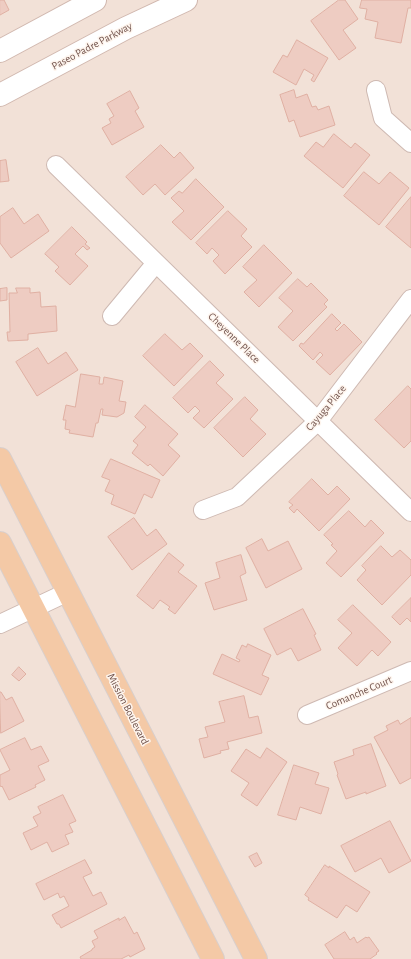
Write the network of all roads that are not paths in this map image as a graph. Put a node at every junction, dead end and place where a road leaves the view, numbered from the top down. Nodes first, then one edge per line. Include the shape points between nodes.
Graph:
1 (95, 0) edge
2 (186, 0) edge
3 (0, 51) edge
4 (376, 90) dead end
5 (0, 94) edge
6 (411, 143) edge
7 (56, 165) dead end
8 (156, 263) junction
9 (411, 299) edge
10 (112, 316) dead end
11 (318, 421) junction
12 (0, 459) edge
13 (203, 510) dead end
14 (411, 512) edge
15 (0, 543) edge
16 (68, 592) junction
17 (33, 608) junction
18 (0, 624) edge
19 (411, 671) edge
20 (307, 715) dead end
21 (213, 959) edge
22 (256, 959) edge

1 - 3 main road
2 - 5 main road, Paseo Padre Parkway via 126,28
4 - 6 street via 383,118
7 - 8 street, Cheyenne Place
8 - 10 street
8 - 11 street, Cheyenne Place
9 - 11 street, Cayuga Place
11 - 13 street, Cayuga Place via 237,497
11 - 14 street, Cheyenne Place
12 - 16 main road, Mission Boulevard
15 - 17 main road
16 - 17 street
16 - 22 main road, Mission Boulevard
17 - 18 street
17 - 21 main road
19 - 20 street, Comanche Court

